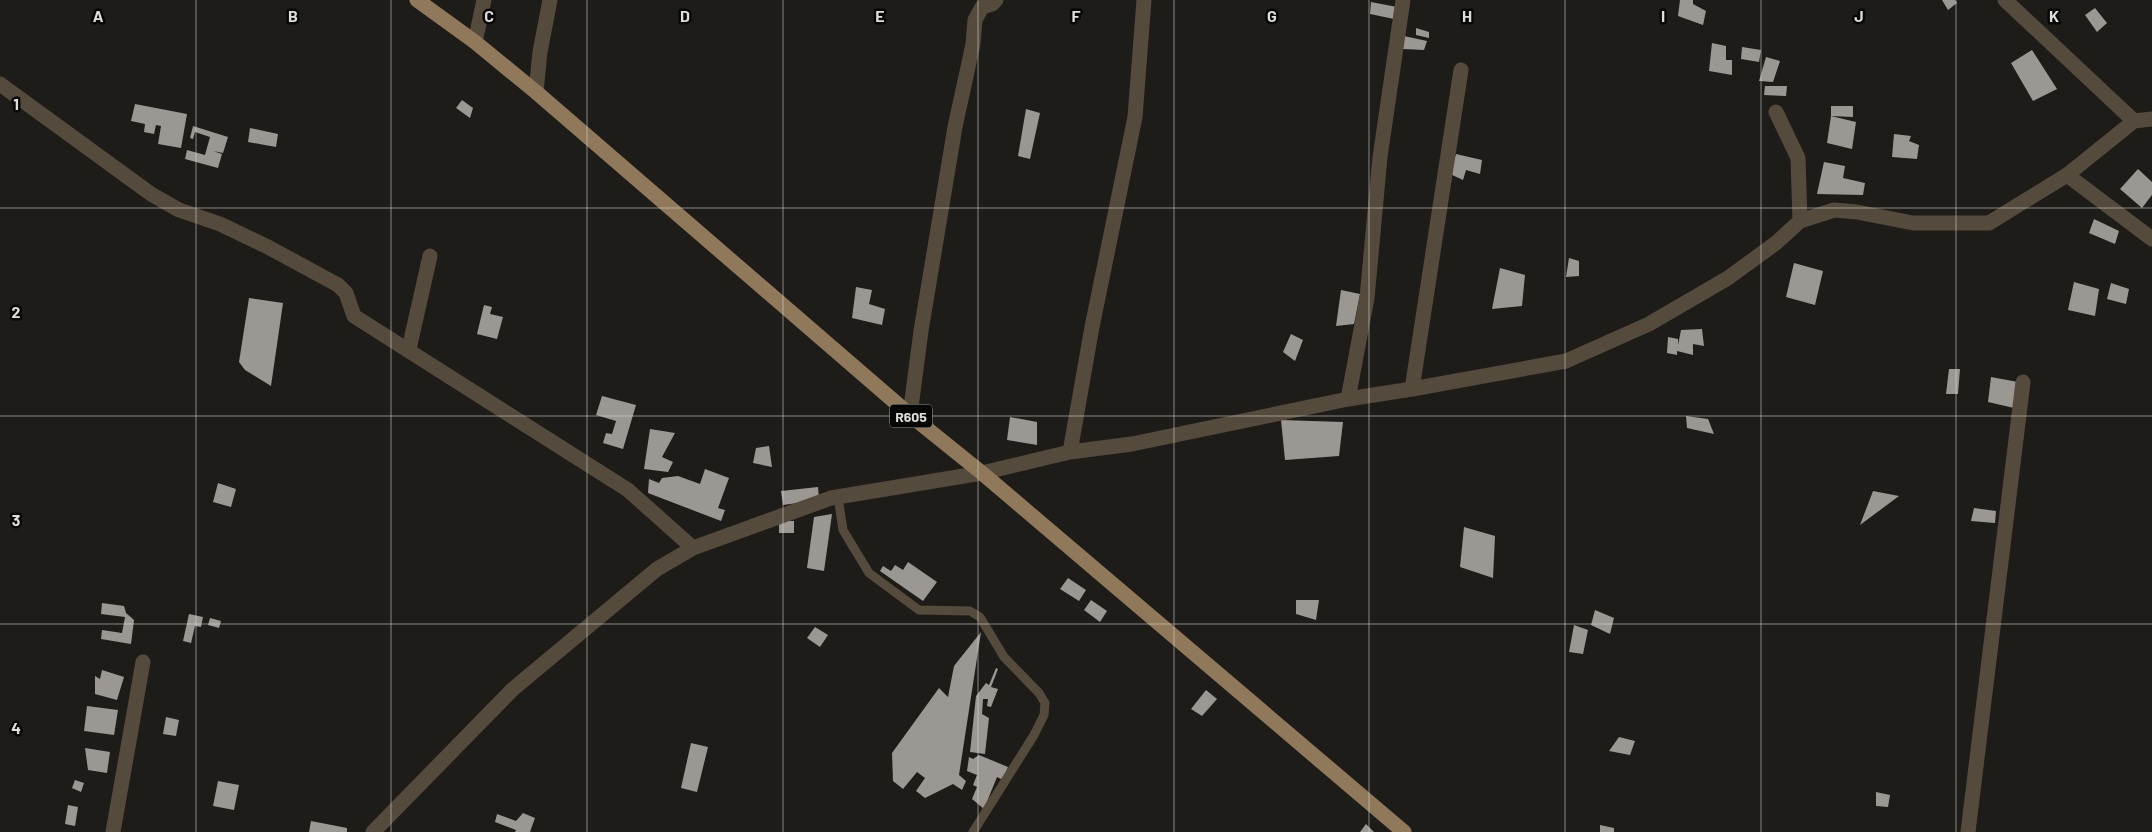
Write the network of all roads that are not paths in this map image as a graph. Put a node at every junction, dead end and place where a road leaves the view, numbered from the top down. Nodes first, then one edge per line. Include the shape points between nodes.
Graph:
1 (417, 0) edge
2 (484, 0) edge
3 (550, 0) edge
4 (996, 0) edge
5 (1144, 0) edge
6 (1403, 0) edge
7 (2005, 0) edge
8 (475, 42) junction
9 (1461, 70) dead end
10 (0, 84) edge
11 (536, 92) junction
12 (1776, 112) dead end
13 (2152, 119) edge
14 (2134, 121) junction
15 (2067, 175) junction
16 (1800, 221) junction
17 (2152, 240) edge
18 (430, 256) dead end
19 (410, 349) junction
20 (2023, 382) dead end
21 (1412, 389) junction
22 (1348, 399) junction
23 (910, 415) junction
24 (1070, 452) junction
25 (982, 473) junction
26 (838, 497) junction
27 (693, 548) junction
28 (142, 662) dead end
29 (113, 832) edge
30 (372, 832) edge
31 (973, 832) edge
32 (1404, 832) edge
33 (1968, 832) edge

1 - 8 main road, R605
2 - 8 street
3 - 11 street
4 - 23 street via 982,7 975,20 921,331
5 - 24 street via 1135,116
6 - 22 street via 1380,157 1367,298
7 - 14 street
8 - 11 main road, R605
9 - 21 street
10 - 19 street via 151,194 178,210 220,224 268,247 338,285 346,293 354,316
11 - 23 main road, R605
12 - 16 street via 1798,158
13 - 14 street
14 - 15 street
15 - 16 street via 1989,223 1913,223 1834,210
15 - 17 street
16 - 21 street via 1728,278 1649,324 1566,360
18 - 19 street
19 - 27 street via 628,490
20 - 33 street
21 - 22 street
22 - 24 street via 1132,444
23 - 25 main road, R605
24 - 25 street
25 - 26 street
25 - 32 main road, R605
26 - 27 street
26 - 31 lane via 843,530 869,573 919,610 970,611 980,617 1004,657 1045,703 1044,715 1034,735
27 - 30 street via 657,569 513,690
28 - 29 street

